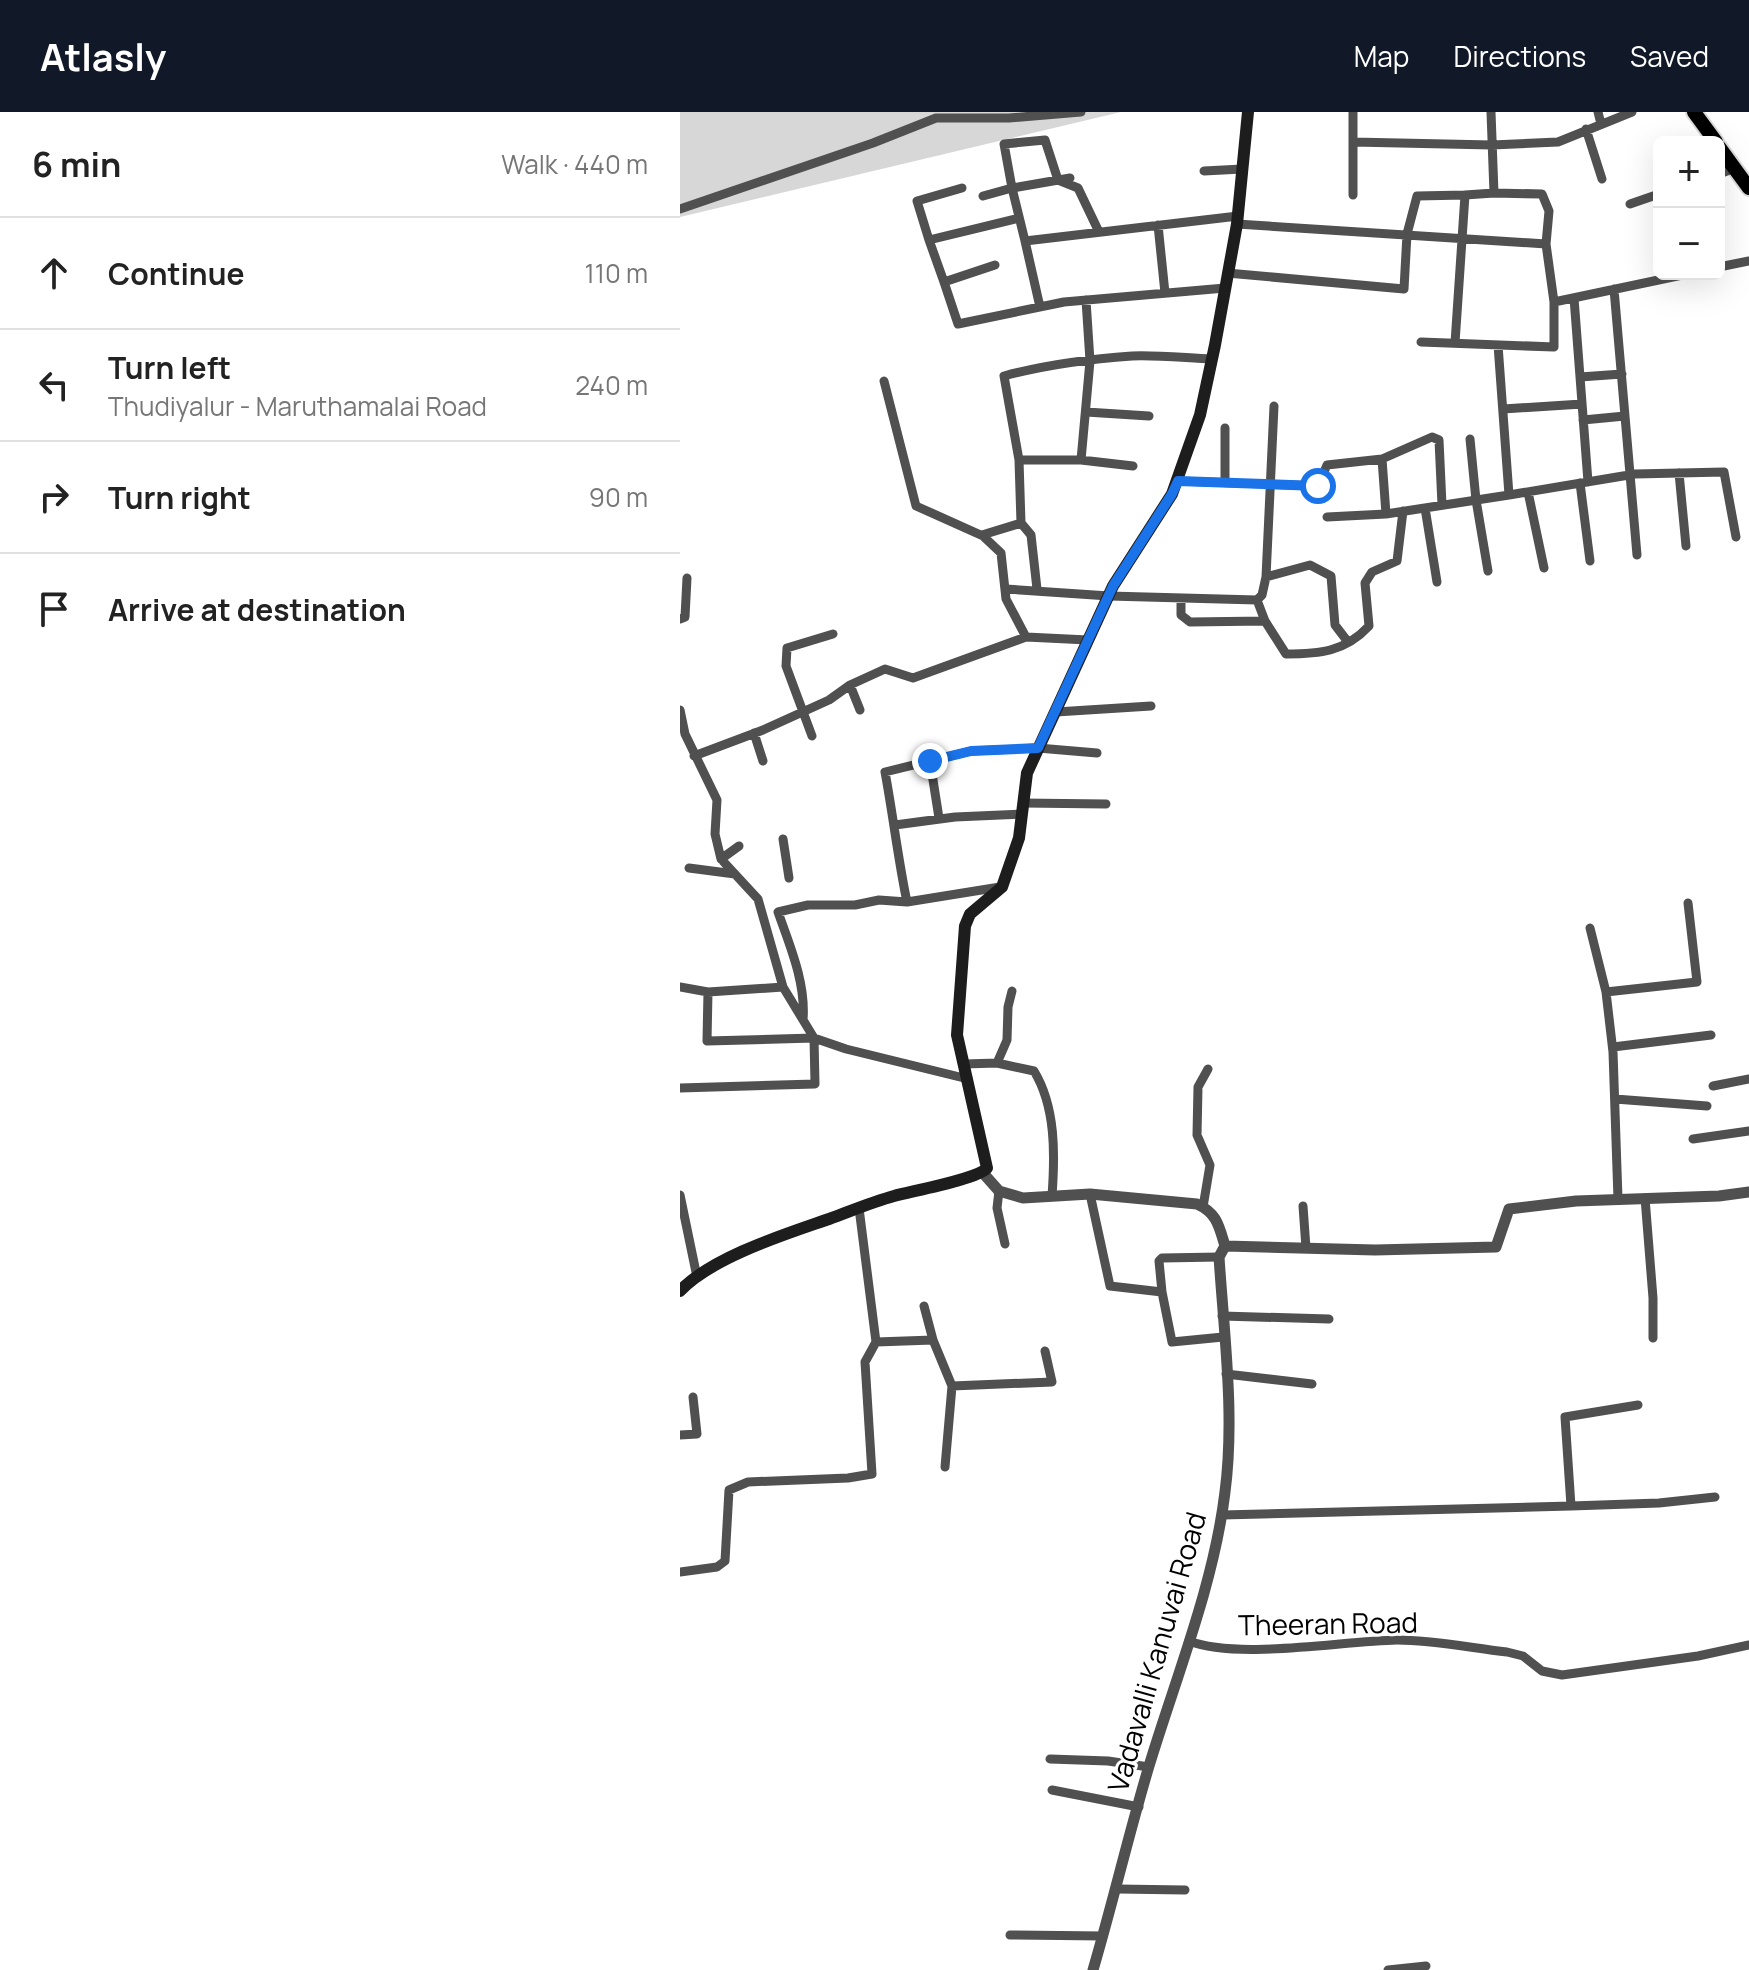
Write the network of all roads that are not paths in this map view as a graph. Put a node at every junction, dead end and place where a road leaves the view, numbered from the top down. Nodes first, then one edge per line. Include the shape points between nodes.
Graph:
1 (1081, 112) edge
2 (1248, 112) edge
3 (1353, 112) edge
4 (1491, 112) edge
5 (1598, 112) edge
6 (1632, 112) edge
7 (1694, 112) edge
8 (1601, 124) junction
9 (1586, 129) junction
10 (1711, 136) edge
11 (1353, 142) junction
12 (1492, 145) junction
13 (1725, 155) edge
14 (1735, 168) junction
15 (1242, 169) junction
16 (1204, 171) dead end
17 (1725, 172) edge
18 (1070, 178) dead end
19 (1602, 179) dead end
20 (1058, 180) junction
21 (962, 188) dead end
22 (1012, 188) junction
23 (1749, 188) edge
24 (1494, 193) junction
25 (1353, 195) dead end
26 (1465, 195) junction
27 (983, 196) dead end
28 (1653, 196) edge
29 (1630, 204) dead end
30 (680, 209) edge
31 (1019, 218) junction
32 (1237, 220) junction
33 (1158, 225) junction
34 (1099, 232) junction
35 (1407, 234) junction
36 (1460, 238) junction
37 (929, 240) junction
38 (1025, 241) junction
39 (1546, 244) junction
40 (1749, 261) edge
41 (995, 265) dead end
42 (1725, 266) edge
43 (1227, 273) junction
44 (1658, 280) edge
45 (944, 282) junction
46 (1225, 288) junction
47 (1614, 289) junction
48 (1165, 293) junction
49 (1574, 298) junction
50 (1086, 300) junction
51 (1554, 302) junction
52 (1040, 307) junction
53 (1421, 342) dead end
54 (1455, 343) junction
55 (1498, 345) junction
56 (1212, 359) junction
57 (1090, 361) junction
58 (1622, 374) junction
59 (1580, 377) junction
60 (884, 381) dead end
61 (1582, 404) junction
62 (1274, 406) dead end
63 (1503, 409) junction
64 (1086, 412) junction
65 (1149, 416) dead end
66 (1625, 416) junction
67 (1583, 420) junction
68 (1225, 428) dead end
69 (1470, 439) dead end
70 (1382, 459) junction
71 (1019, 460) junction
72 (1081, 460) junction
73 (1133, 466) dead end
74 (1679, 473) junction
75 (1631, 475) junction
76 (1178, 481) junction
77 (1225, 482) junction
78 (1584, 482) junction
79 (1272, 484) junction
80 (1528, 492) junction
81 (1509, 495) junction
82 (1476, 500) junction
83 (1442, 505) junction
84 (1425, 508) junction
85 (1403, 511) junction
86 (1386, 514) junction
87 (1327, 517) dead end
88 (1021, 523) junction
89 (982, 535) junction
90 (1736, 537) dead end
91 (1686, 546) dead end
92 (1637, 555) dead end
93 (1590, 561) dead end
94 (1544, 568) dead end
95 (1488, 571) dead end
96 (1266, 577) junction
97 (687, 578) dead end
98 (1437, 582) dead end
99 (1006, 589) junction
100 (1037, 589) junction
101 (1109, 596) junction
102 (1181, 598) junction
103 (1257, 600) junction
104 (680, 619) edge
105 (1265, 621) junction
106 (833, 634) dead end
107 (1026, 637) junction
108 (1088, 640) junction
109 (1348, 642) junction
110 (850, 685) junction
111 (1151, 706) dead end
112 (680, 710) edge
113 (860, 710) dead end
114 (803, 712) junction
115 (1056, 712) junction
116 (754, 733) junction
117 (812, 736) dead end
118 (1038, 748) junction
119 (680, 752) edge
120 (693, 753) junction
121 (1097, 753) dead end
122 (763, 761) dead end
123 (930, 761) junction
124 (1106, 804) dead end
125 (1022, 808) junction
126 (939, 818) junction
127 (895, 825) junction
128 (783, 839) dead end
129 (739, 846) dead end
130 (721, 859) junction
131 (689, 868) dead end
132 (735, 874) junction
133 (789, 878) dead end
134 (1002, 887) junction
135 (907, 902) junction
136 (1688, 903) dead end
137 (1590, 928) dead end
138 (680, 987) edge
139 (783, 987) junction
140 (1012, 991) dead end
141 (708, 992) junction
142 (1606, 992) junction
143 (803, 1020) junction
144 (1711, 1035) dead end
145 (814, 1038) junction
146 (1613, 1047) junction
147 (997, 1063) junction
148 (964, 1064) junction
149 (1208, 1069) dead end
150 (968, 1079) junction
151 (1749, 1079) edge
152 (1713, 1086) dead end
153 (680, 1088) edge
154 (1615, 1099) junction
155 (1707, 1106) dead end
156 (1749, 1131) edge
157 (1693, 1139) dead end
158 (983, 1173) junction
159 (999, 1191) junction
160 (1749, 1192) edge
161 (1090, 1194) junction
162 (680, 1195) edge
163 (1052, 1196) junction
164 (1645, 1198) junction
165 (1618, 1199) junction
166 (1303, 1206) dead end
167 (1203, 1207) junction
168 (859, 1208) junction
169 (1005, 1244) dead end
170 (1306, 1248) junction
171 (1222, 1251) junction
172 (697, 1277) junction
173 (680, 1291) edge
174 (1162, 1292) junction
175 (924, 1306) dead end
176 (1222, 1316) junction
177 (1329, 1319) dead end
178 (1223, 1337) junction
179 (1653, 1338) dead end
180 (933, 1340) junction
181 (876, 1342) junction
182 (1045, 1351) dead end
183 (1226, 1374) junction
184 (1312, 1384) dead end
185 (952, 1386) junction
186 (693, 1397) dead end
187 (1638, 1405) dead end
188 (680, 1435) edge
189 (945, 1467) dead end
190 (1715, 1497) dead end
191 (1571, 1506) junction
192 (1222, 1515) junction
193 (680, 1572) edge
194 (1189, 1641) junction
195 (1749, 1645) edge
196 (1050, 1759) dead end
197 (1149, 1767) junction
198 (1052, 1790) dead end
199 (1139, 1807) junction
200 (1118, 1889) junction
201 (1185, 1890) dead end
202 (1010, 1935) dead end
203 (1103, 1936) junction
204 (1426, 1966) dead end
205 (1093, 1970) edge
206 (1388, 1970) edge

1 - 30 street via 936,118
2 - 15 main road
3 - 11 street
4 - 12 street
5 - 8 street
6 - 8 street
7 - 10 main road
8 - 9 street
9 - 12 street via 1558,142
9 - 19 street
11 - 12 street
11 - 25 street
12 - 24 street
13 - 14 main road
14 - 17 street
14 - 23 main road
15 - 16 street
15 - 32 main road
18 - 20 street
20 - 22 street
20 - 22 street via 1045,140 1004,144
20 - 34 street via 1078,188
21 - 37 street via 917,201
22 - 27 street
22 - 31 street
24 - 26 street
24 - 39 street via 1542,194 1549,211
26 - 35 street via 1417,196
26 - 36 street
28 - 29 street
31 - 37 street
31 - 38 street
32 - 33 street
32 - 35 street
32 - 43 main road
33 - 34 street
33 - 48 street
34 - 38 street
35 - 36 street
35 - 43 street via 1404,289
36 - 39 street
36 - 54 street
37 - 45 street
38 - 52 street
39 - 51 street
40 - 42 street
41 - 45 street
43 - 46 main road
44 - 47 street
45 - 52 street via 958,324
46 - 48 street
46 - 56 main road
47 - 49 street
47 - 58 street
48 - 50 street
49 - 51 street
49 - 59 street
50 - 52 street
50 - 57 street
51 - 55 street via 1554,347
53 - 54 street
54 - 55 street
55 - 63 street
56 - 57 street via 1133,356
56 - 76 main road
57 - 64 street
57 - 71 street via 1004,376
58 - 59 street
58 - 66 street
59 - 61 street
60 - 89 street via 916,506
61 - 63 street
61 - 67 street
62 - 79 street
63 - 81 street
64 - 65 street
64 - 72 street
66 - 67 street
66 - 75 street
67 - 78 street
68 - 77 street
69 - 82 street
70 - 79 street via 1327,465 1318,486
70 - 83 street via 1432,437 1439,440
70 - 86 street
71 - 72 street
71 - 88 street
72 - 73 street
74 - 75 street
74 - 90 street via 1724,472
74 - 91 street
75 - 78 street
75 - 92 street
76 - 77 street
76 - 101 main road
77 - 79 street
78 - 80 street
78 - 93 street
79 - 96 street
80 - 81 street
80 - 94 street
81 - 82 street
82 - 83 street
82 - 95 street
83 - 84 street
84 - 85 street
84 - 98 street
85 - 86 street
85 - 109 street via 1397,561 1372,572 1365,583 1369,626
86 - 87 street
88 - 89 street
88 - 100 street via 1031,535
89 - 99 street via 1001,553
96 - 103 street
96 - 109 street via 1310,565 1331,576 1335,625
97 - 104 street via 685,617
99 - 100 street
99 - 107 street
100 - 101 street
101 - 102 street
101 - 108 main road
102 - 103 street
102 - 105 street via 1181,615 1190,622
103 - 105 street
105 - 109 street via 1286,654 1323,654
106 - 114 street via 787,648 786,666
107 - 108 street
107 - 110 street via 913,678 885,669
108 - 115 main road
110 - 113 street
110 - 114 street
111 - 115 street
112 - 120 street
114 - 116 street
114 - 117 street
115 - 118 main road
116 - 120 street
116 - 122 street
118 - 121 street
118 - 123 street via 971,751
118 - 125 main road via 1027,773
119 - 120 street
120 - 130 street via 717,800 715,834
123 - 126 street
123 - 127 street via 885,772
124 - 125 street
125 - 126 street
125 - 134 main road via 1019,838
126 - 127 street
127 - 135 street
128 - 133 street
129 - 130 street
130 - 132 street
131 - 132 street
132 - 139 street via 758,899
134 - 135 street
134 - 148 main road via 970,914 965,926 957,1035
135 - 143 street via 808,905 778,912 794,958
136 - 142 street via 1697,982
137 - 142 street
138 - 141 street
139 - 141 street
139 - 143 street
140 - 147 street via 1007,1040
141 - 145 street via 707,1041
142 - 146 street
143 - 145 street
144 - 146 street
145 - 150 street
145 - 153 street via 815,1084
146 - 154 street
147 - 148 street
147 - 163 street via 1034,1071 1041,1082 1055,1153
148 - 150 main road
149 - 167 street via 1198,1087 1197,1135 1210,1165
150 - 158 main road via 988,1163
151 - 152 street
154 - 155 street
154 - 165 street
156 - 157 street
158 - 159 street
158 - 168 main road
159 - 163 street via 1023,1198
159 - 169 street
160 - 164 street
161 - 163 street
161 - 167 street via 1186,1201
161 - 174 street via 1110,1286
162 - 172 street
164 - 165 street
164 - 179 street
165 - 170 street via 1509,1209 1496,1247
166 - 170 street
167 - 171 street via 1217,1219
168 - 172 main road via 768,1241
168 - 181 street
170 - 171 street
171 - 174 street via 1162,1258
171 - 176 street, Vadavalli Kanuvai Road
172 - 173 main road
174 - 178 street via 1172,1342
175 - 180 street
176 - 177 street
176 - 178 street, Vadavalli Kanuvai Road
178 - 183 street, Vadavalli Kanuvai Road
180 - 181 street
180 - 185 street
181 - 193 street via 865,1362 872,1474 737,1485 729,1490 725,1561
182 - 185 street via 1052,1382
183 - 184 street
183 - 192 street, Vadavalli Kanuvai Road via 1230,1432
185 - 189 street
186 - 188 street via 697,1434
187 - 191 street via 1565,1417
190 - 191 street
191 - 192 street
192 - 194 street, Vadavalli Kanuvai Road
194 - 195 street, Theeran Road via 1263,1648 1402,1640 1523,1656 1542,1671 1562,1675
194 - 197 street, Vadavalli Kanuvai Road
196 - 197 street
197 - 199 street, Vadavalli Kanuvai Road
198 - 199 street
199 - 200 street, Vadavalli Kanuvai Road
200 - 201 street
200 - 203 street, Vadavalli Kanuvai Road
202 - 203 street
203 - 205 street, Vadavalli Kanuvai Road
204 - 206 street

